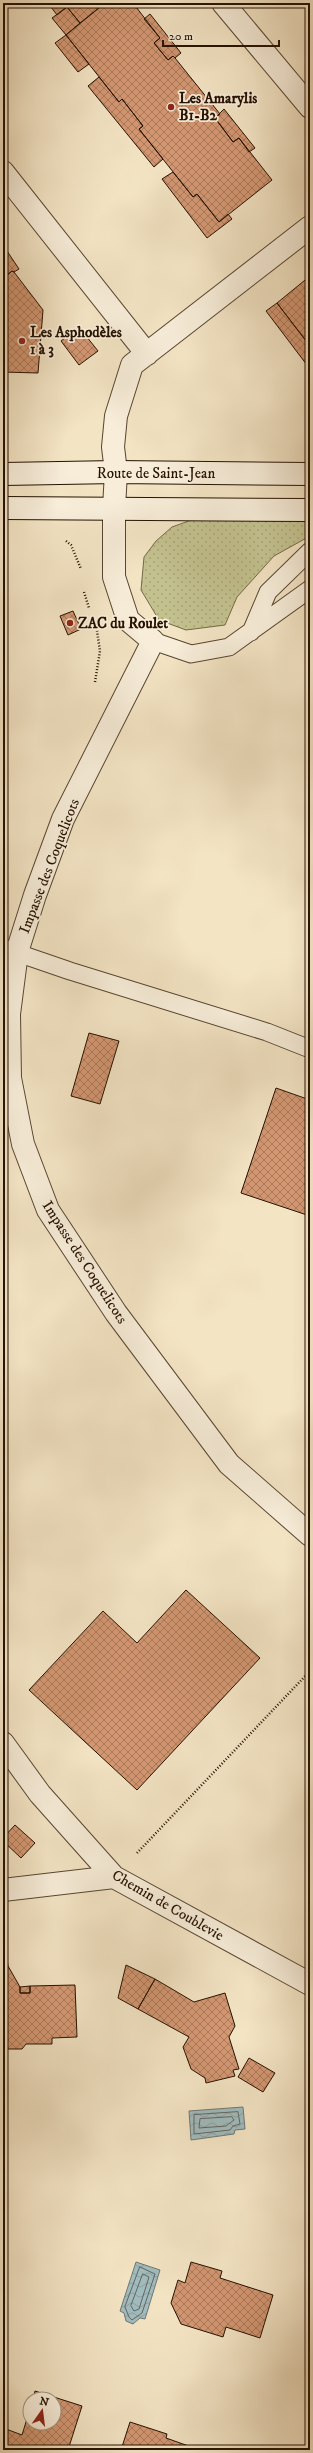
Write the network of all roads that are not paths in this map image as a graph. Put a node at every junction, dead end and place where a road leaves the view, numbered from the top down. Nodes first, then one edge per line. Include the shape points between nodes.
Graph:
1 (223, 3) edge
2 (310, 107) edge
3 (3, 172) edge
4 (310, 227) edge
5 (147, 354) junction
6 (116, 472) junction
7 (3, 474) edge
8 (310, 474) edge
9 (3, 508) edge
10 (114, 508) junction
11 (310, 510) edge
12 (310, 551) edge
13 (310, 589) edge
14 (250, 632) junction
15 (153, 641) junction
16 (10, 950) edge
17 (310, 1049) edge
18 (310, 1535) edge
19 (3, 1743) edge
20 (114, 1877) junction
21 (3, 1890) edge
22 (310, 1984) edge

1 - 2 street
3 - 5 street
4 - 5 street
5 - 6 street via 132,365 116,416 113,447
6 - 7 street, Route de Saint-Jean
6 - 8 street, Route de Saint-Jean
6 - 10 street
9 - 10 street
10 - 11 street
10 - 15 street via 115,581 128,620
12 - 14 lane via 268,592
13 - 14 lane
14 - 15 lane via 228,647 191,654
15 - 16 street, Impasse des Coquelicots via 63,819
16 - 17 lane via 267,1032
16 - 18 street, Impasse des Coquelicots via 10,1078 23,1144 48,1210 116,1313 229,1464
19 - 20 street, Chemin de Coublevie via 40,1794
20 - 21 street
20 - 22 street, Chemin de Coublevie

